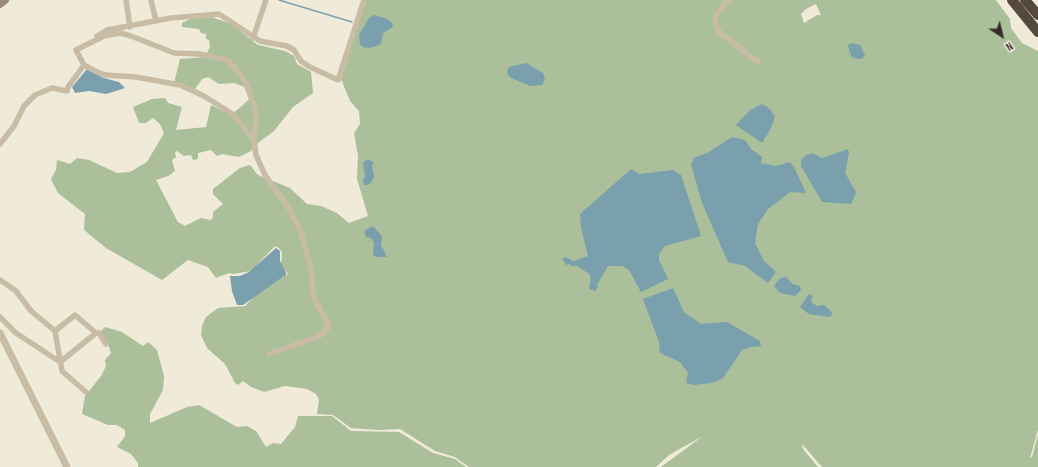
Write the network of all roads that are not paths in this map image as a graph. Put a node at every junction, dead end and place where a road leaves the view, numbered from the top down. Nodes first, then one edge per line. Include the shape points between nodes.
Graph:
1 (5, 0) edge
2 (126, 0) edge
3 (151, 0) edge
4 (266, 0) edge
5 (364, 0) edge
6 (728, 0) edge
7 (1012, 0) edge
8 (1026, 0) edge
9 (0, 4) edge
10 (1033, 15) edge
11 (156, 21) junction
12 (130, 27) junction
13 (1038, 32) edge
14 (254, 38) junction
15 (83, 45) junction
16 (758, 62) dead end
17 (84, 65) junction
18 (254, 140) junction
19 (0, 144) edge
20 (0, 280) edge
21 (0, 317) edge
22 (55, 331) junction
23 (0, 333) edge
24 (96, 333) junction
25 (106, 344) dead end
26 (269, 354) dead end
27 (60, 362) junction
28 (86, 392) dead end
29 (67, 467) edge

1 - 9 main road
2 - 12 street
3 - 11 street
4 - 14 street
5 - 14 street via 338,80 310,67 301,61 294,50 286,46 268,44
6 - 16 street via 716,15 718,31
7 - 10 highway
8 - 10 highway
10 - 13 highway
11 - 12 street
11 - 14 street via 219,14
12 - 15 street via 107,30
15 - 17 street via 76,50
15 - 18 street via 104,36 120,33 174,53 200,54 227,60 240,73 254,105
17 - 18 street via 106,75 136,77 180,85 204,96 234,115
17 - 19 street via 67,91 52,88 35,95 24,106 14,126
18 - 26 street via 256,155 265,175 288,206 301,232 312,273 313,296 329,326 317,337
20 - 22 street via 16,291 32,311
21 - 27 street via 16,333
22 - 24 street via 76,315
22 - 27 street
23 - 29 street
24 - 25 street via 99,333
24 - 27 street
27 - 28 street via 62,371

